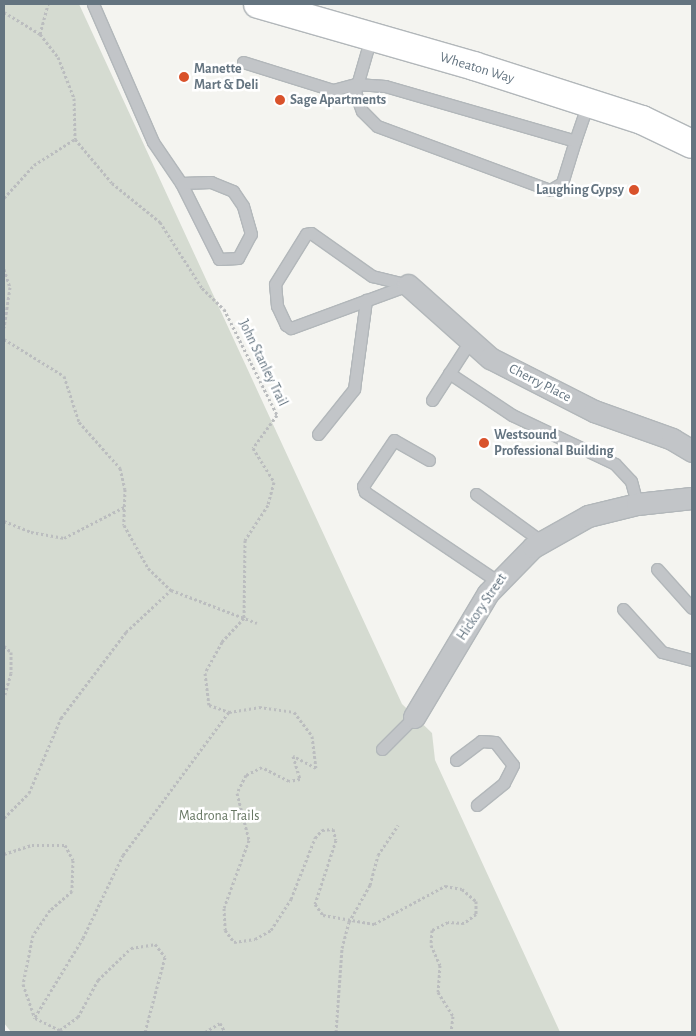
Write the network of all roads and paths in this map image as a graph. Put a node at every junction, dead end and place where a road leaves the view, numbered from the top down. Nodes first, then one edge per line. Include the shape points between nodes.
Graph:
1 (48, 4) edge
2 (93, 4) edge
3 (258, 4) edge
4 (4, 12) edge
5 (40, 34) junction
6 (371, 37) junction
7 (243, 62) dead end
8 (356, 84) junction
9 (588, 103) junction
10 (75, 139) junction
11 (575, 141) junction
12 (692, 144) edge
13 (181, 182) junction
14 (4, 198) edge
15 (4, 269) edge
16 (408, 285) junction
17 (366, 300) junction
18 (4, 328) edge
19 (4, 339) edge
20 (470, 341) junction
21 (450, 373) junction
22 (432, 400) dead end
23 (318, 434) dead end
24 (692, 451) edge
25 (428, 460) dead end
26 (476, 494) dead end
27 (692, 498) edge
28 (637, 504) junction
29 (125, 506) junction
30 (4, 521) edge
31 (541, 541) junction
32 (657, 569) dead end
33 (497, 581) junction
34 (171, 590) junction
35 (692, 608) edge
36 (623, 609) dead end
37 (244, 618) junction
38 (257, 622) dead end
39 (4, 646) edge
40 (692, 660) edge
41 (4, 697) edge
42 (229, 712) junction
43 (414, 716) joint
44 (382, 748) dead end
45 (456, 760) dead end
46 (478, 805) dead end
47 (4, 818) edge
48 (398, 825) dead end
49 (4, 854) edge
50 (349, 922) junction
51 (35, 1018) junction
52 (145, 1032) edge
53 (205, 1032) edge
54 (225, 1032) edge
55 (336, 1032) edge
56 (451, 1032) edge

1 - 5 path
2 - 13 lane via 153,142
3 - 6 main road, Wheaton Way
4 - 5 path
5 - 10 path via 58,57 74,98
6 - 8 lane
6 - 9 main road, Wheaton Way
7 - 8 lane via 333,90
8 - 11 lane via 385,86
8 - 11 lane via 356,100 377,126 550,190 562,183
9 - 11 lane
9 - 12 main road, Wheaton Way via 642,120
10 - 14 path via 34,165
10 - 37 path, John Stanley Trail via 112,182 160,222 202,288 224,309 277,415 253,448 274,482 268,505 245,540
13 - 13 lane via 219,259 238,258 251,234 243,206 233,191 211,182
15 - 18 path via 10,287
16 - 17 lane
16 - 17 lane via 372,276 311,233 306,234 275,284 277,306 291,328
16 - 20 street, Cherry Place
17 - 23 lane via 354,389
19 - 29 path via 64,376 79,422 120,468
20 - 21 lane
20 - 24 street, Cherry Place via 490,358 594,410 672,439
21 - 22 lane
21 - 28 lane via 512,415 615,464 631,481
25 - 33 lane via 394,440 363,486 365,492
26 - 31 lane
27 - 28 street, Hickory Street
28 - 31 street, Hickory Street via 588,516
29 - 30 path via 64,538 31,532
29 - 34 path via 124,525 148,568
31 - 33 street, Hickory Street
32 - 35 lane
33 - 43 street, Hickory Street
34 - 37 path
34 - 47 path via 126,632 62,718 29,793
36 - 40 lane via 662,652
37 - 38 path
37 - 42 path via 222,642 205,673 209,706
39 - 41 path via 11,652 11,673
42 - 50 path via 259,706 294,712 312,736 317,752 316,768 292,756 300,779 289,781 262,767 246,774 237,793 249,840 224,908 225,930 234,942 255,939 271,930 322,830 333,829 336,840 315,904 323,915
42 - 51 path via 123,855 83,938
43 - 44 lane
45 - 46 lane via 481,741 495,742 513,765 504,783
48 - 50 path via 378,855 370,885
49 - 51 path via 32,845 65,845 73,860 72,891 50,910 33,935 23,984
50 - 55 path via 342,948
50 - 56 path via 374,924 445,886 462,889 476,901 476,914 464,923 448,922 432,930 431,945 440,965 438,992 453,1016
51 - 52 path via 60,1030 78,1017 98,980 131,948 155,944 165,957
53 - 54 path via 220,1024

